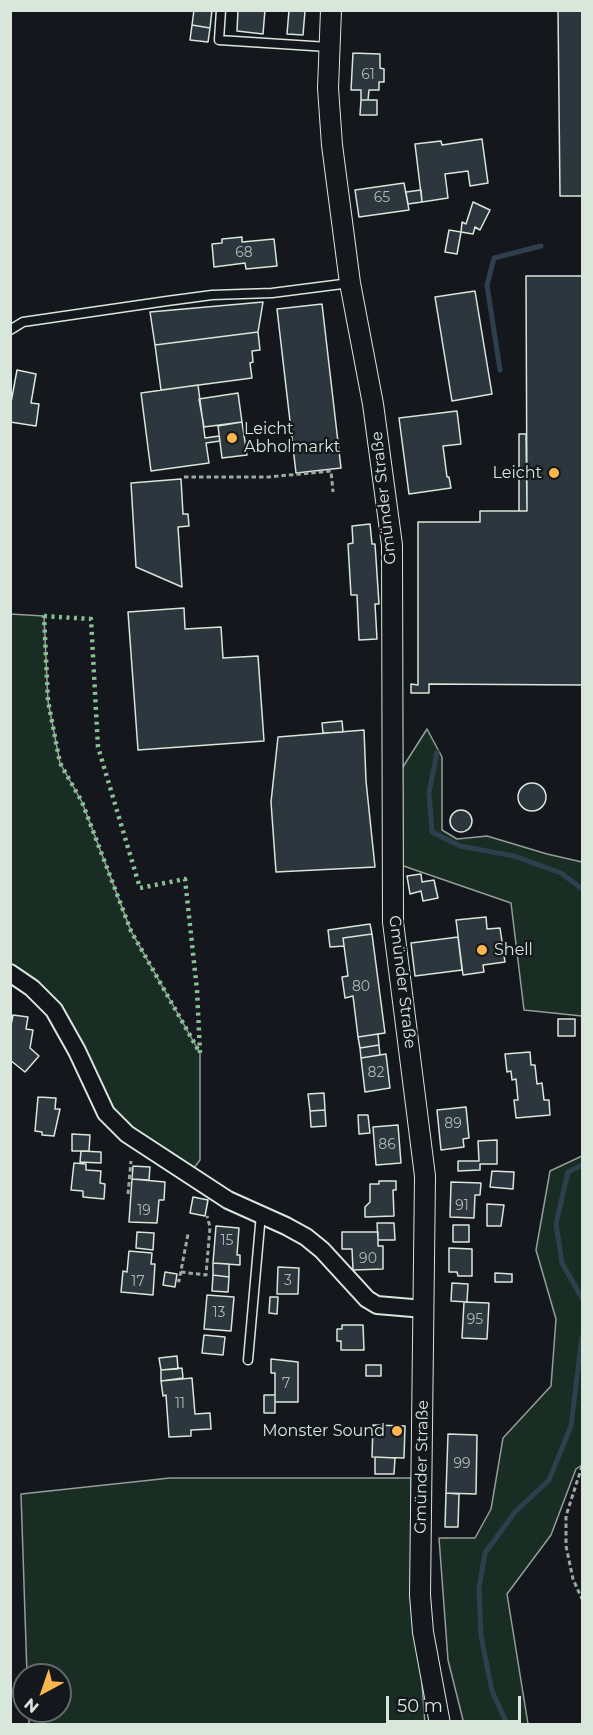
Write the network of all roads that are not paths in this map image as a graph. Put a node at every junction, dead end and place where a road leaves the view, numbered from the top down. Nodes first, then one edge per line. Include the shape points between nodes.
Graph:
1 (221, 10) edge
2 (331, 10) edge
3 (328, 47) junction
4 (350, 283) junction
5 (10, 330) edge
6 (10, 973) edge
7 (261, 1214) junction
8 (424, 1309) junction
9 (248, 1360) dead end
10 (440, 1725) edge

1 - 3 lane via 219,40
2 - 3 street, Gmünder Straße
3 - 4 street, Gmünder Straße via 332,145
4 - 5 lane via 167,301 23,322
4 - 8 street, Gmünder Straße via 374,404 392,545 393,922 425,1176
6 - 7 street via 54,1010 106,1113 127,1134 228,1200
7 - 8 street via 314,1243 377,1305
7 - 9 lane
8 - 10 street, Gmünder Straße via 420,1595

